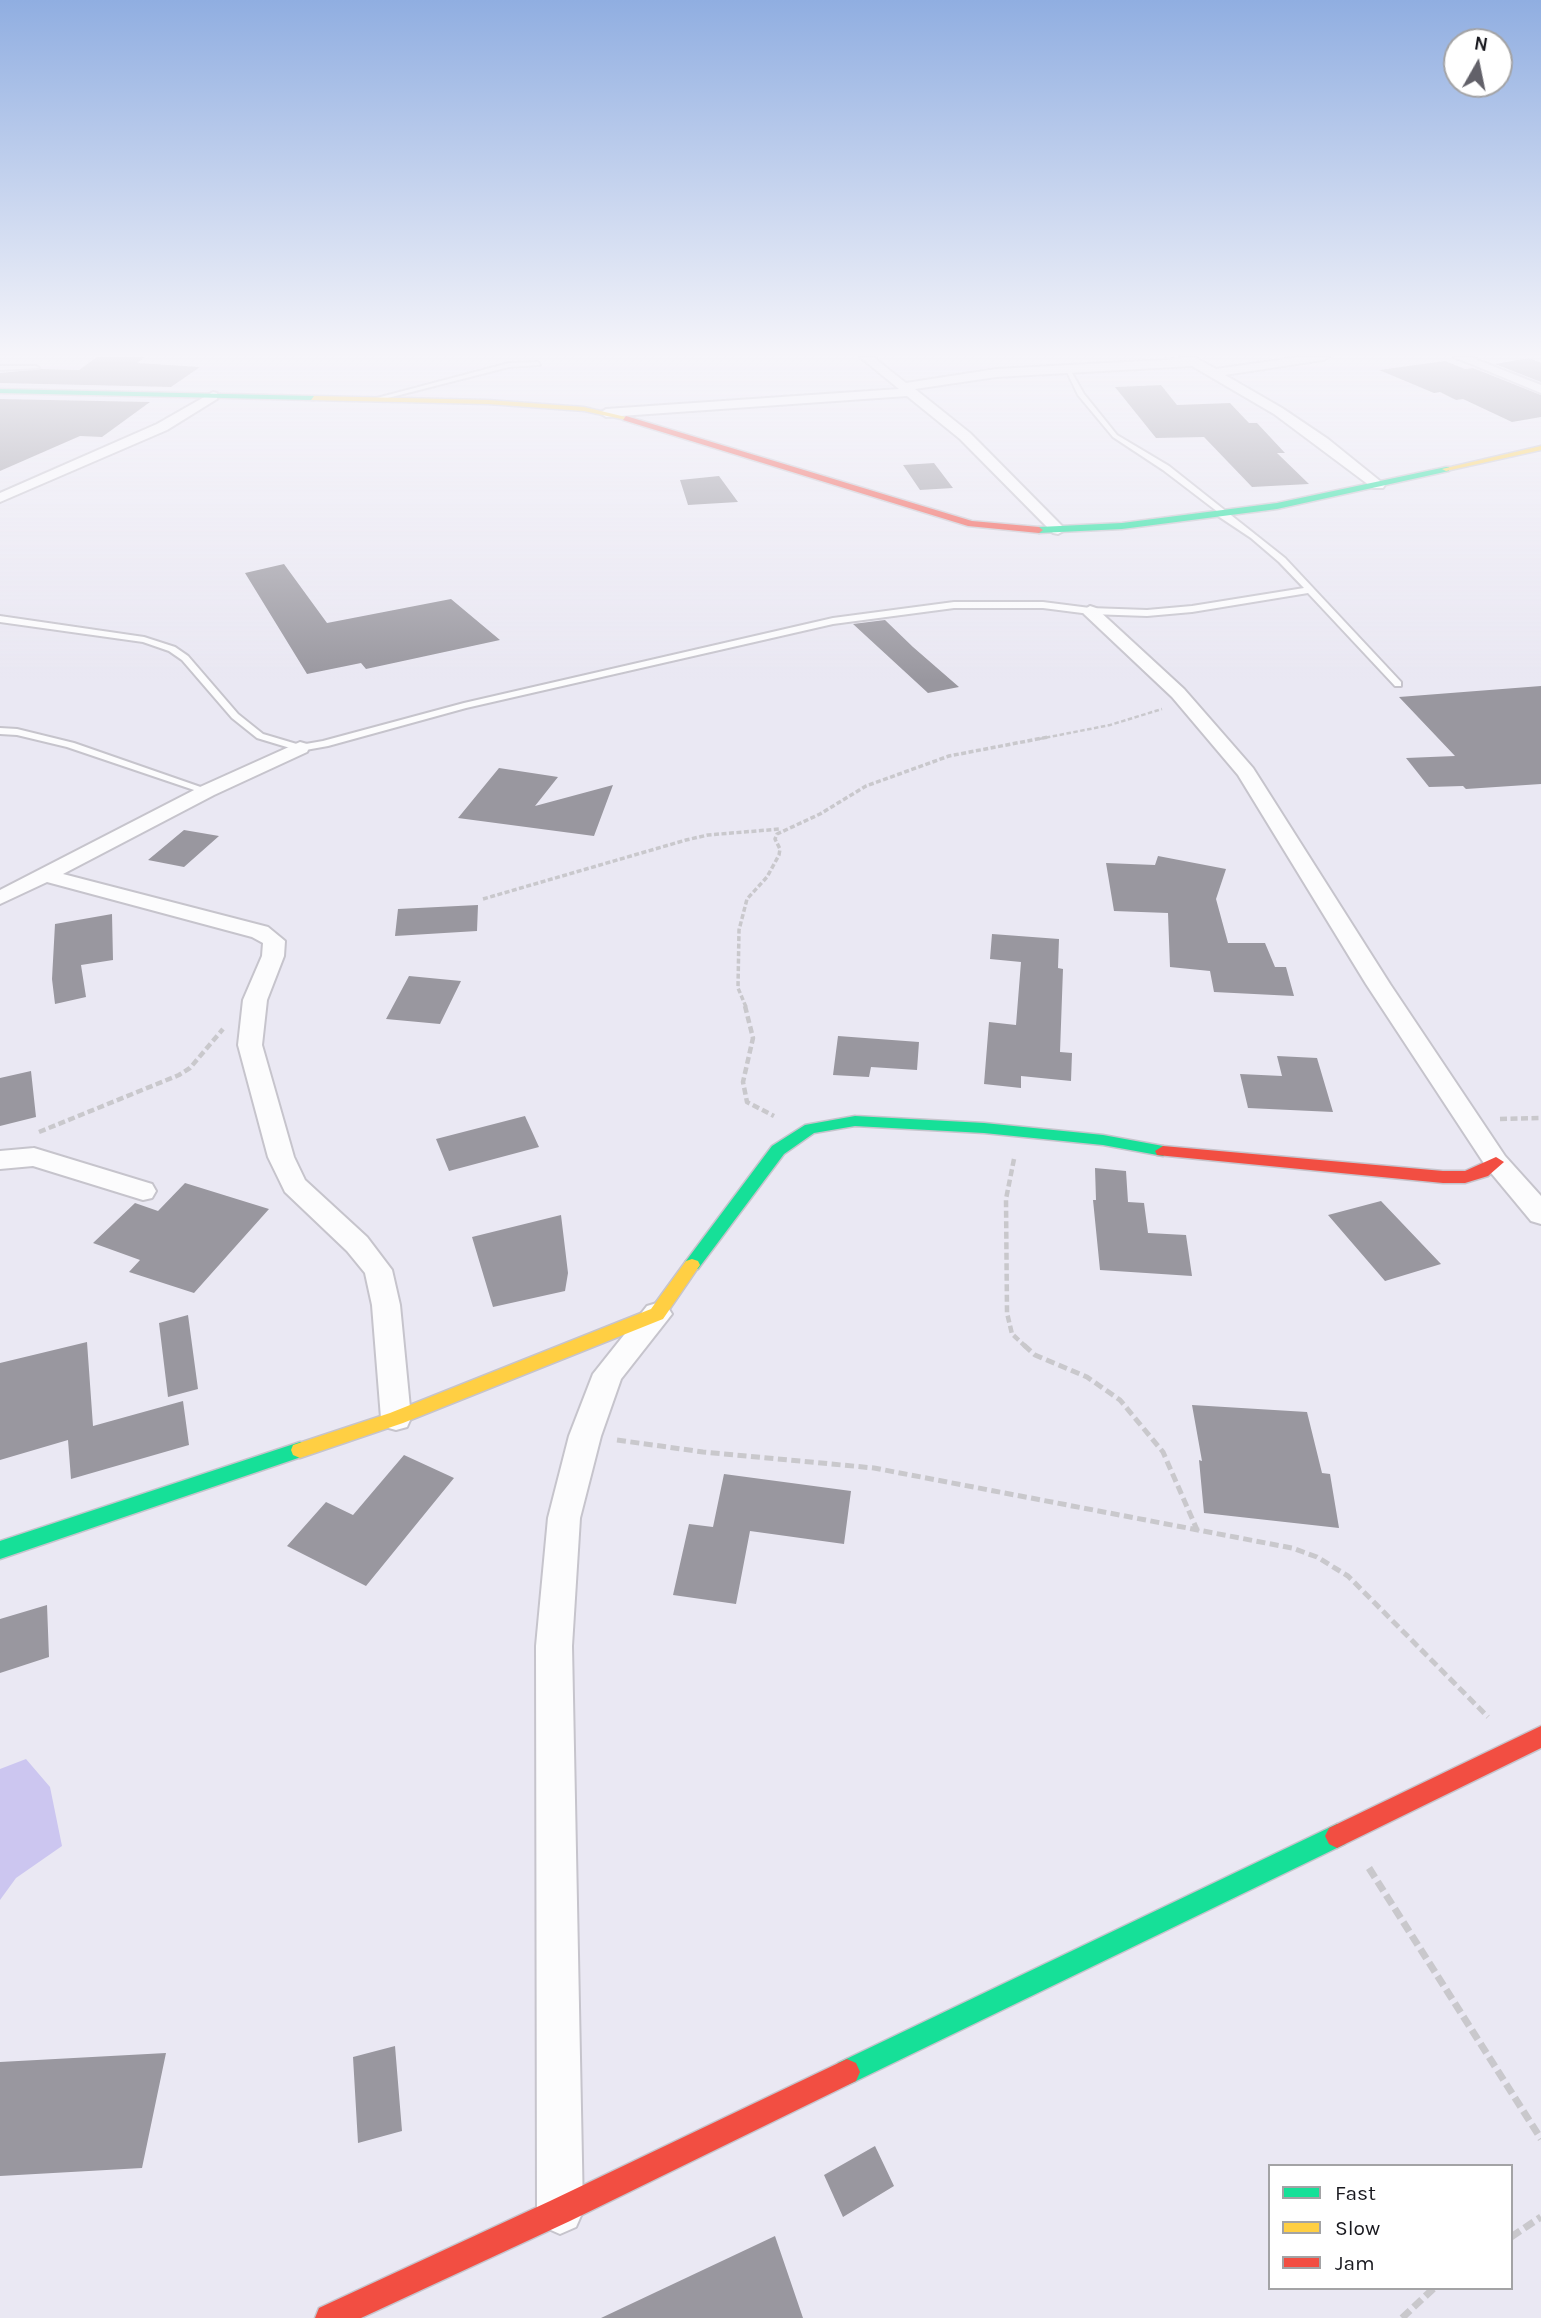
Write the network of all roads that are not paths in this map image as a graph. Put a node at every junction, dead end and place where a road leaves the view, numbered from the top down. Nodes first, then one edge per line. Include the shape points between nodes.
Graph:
1 (75, 465) edge
2 (783, 465) edge
3 (992, 465) edge
4 (1161, 465) edge
5 (1353, 465) edge
6 (1465, 465) edge
7 (1378, 485) junction
8 (0, 498) edge
9 (1223, 514) junction
10 (1058, 530) junction
11 (1310, 590) junction
12 (1090, 611) junction
13 (0, 620) edge
14 (1398, 684) dead end
15 (0, 731) edge
16 (300, 748) junction
17 (207, 791) junction
18 (48, 876) junction
19 (0, 898) edge
20 (0, 1160) edge
21 (1496, 1162) junction
22 (143, 1191) dead end
23 (1541, 1214) edge
24 (657, 1314) junction
25 (396, 1418) junction
26 (0, 1550) edge
27 (1541, 1738) edge
28 (560, 2211) junction
29 (328, 2318) edge

1 - 8 street
2 - 10 street via 971,524
3 - 10 street
4 - 9 lane
5 - 7 street
6 - 7 street
7 - 9 street
9 - 10 street
9 - 11 lane via 1282,560
11 - 12 lane via 1192,609
11 - 14 lane
12 - 16 lane via 1043,605 954,605 833,621
12 - 21 street via 1186,701 1246,772
13 - 16 lane via 144,640 172,649 185,657 251,729
15 - 17 lane via 70,745
16 - 17 street
17 - 18 street
18 - 19 street
18 - 25 street via 274,941 255,1000 250,1045 294,1185 378,1270 386,1305
20 - 22 street via 34,1157
21 - 23 street
21 - 24 street via 1465,1177 1443,1177 1175,1153 1020,1131 855,1121 810,1129 778,1150
24 - 25 street
24 - 28 street via 608,1374 584,1436 564,1518 554,1646
25 - 26 street
27 - 28 street
28 - 29 street

